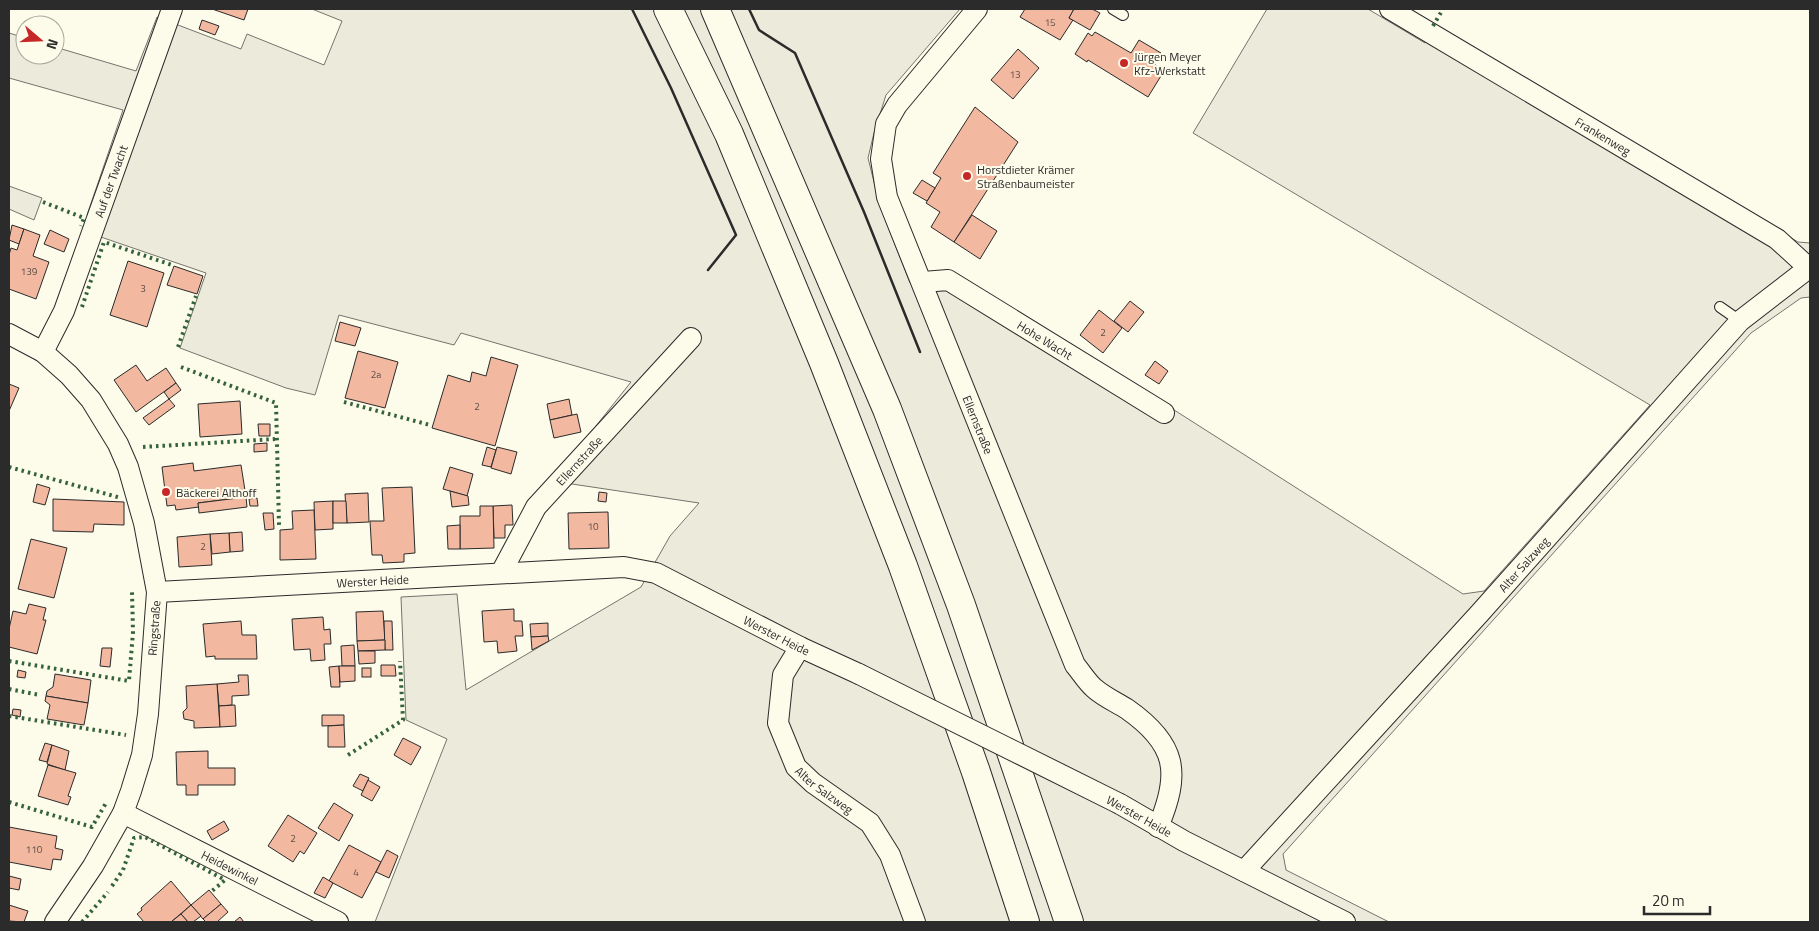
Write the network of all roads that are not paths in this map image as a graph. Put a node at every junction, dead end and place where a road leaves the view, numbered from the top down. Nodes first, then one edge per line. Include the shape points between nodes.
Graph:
1 (172, 9) edge
2 (668, 9) edge
3 (715, 9) edge
4 (977, 9) edge
5 (1113, 9) edge
6 (1390, 9) edge
7 (1123, 15) dead end
8 (1810, 268) edge
9 (923, 282) junction
10 (1720, 307) dead end
11 (1740, 321) junction
12 (9, 334) edge
13 (691, 338) dead end
14 (43, 352) junction
15 (1164, 413) dead end
16 (501, 572) junction
17 (156, 592) junction
18 (800, 647) junction
19 (123, 813) junction
20 (1158, 827) junction
21 (1244, 871) junction
22 (55, 922) edge
23 (338, 922) edge
24 (915, 922) edge
25 (1026, 922) edge
26 (1069, 922) edge
27 (1345, 922) edge

1 - 14 street, Auf der Twacht via 64,311
2 - 25 highway via 729,134 824,364 906,576
3 - 26 highway via 887,409 961,605
4 - 9 street, Ellernstraße via 897,105 886,124 881,144 887,197
5 - 7 lane
6 - 8 street, Frankenweg via 1777,239
8 - 11 street, Alter Salzweg
9 - 15 street, Hohe Wacht via 948,280
9 - 20 street, Ellernstraße via 1075,665 1094,688 1156,731 1170,759 1173,780 1168,804
10 - 11 lane
11 - 21 street, Alter Salzweg
12 - 14 street, Ringstraße
13 - 16 street, Ellernstraße via 536,507
14 - 17 street, Ringstraße via 91,400 118,444 128,466 144,523
16 - 17 street, Werster Heide
16 - 18 street, Werster Heide via 624,567 656,573
17 - 19 street, Ringstraße via 142,755
18 - 20 street, Werster Heide, bridge via 1120,804
18 - 24 street, Alter Salzweg via 783,675 778,723 796,767 870,823 890,855
19 - 22 street, Ringstraße via 93,866
19 - 23 street, Heidewinkel
20 - 21 street, Werster Heide
21 - 27 street, Werster Heide

